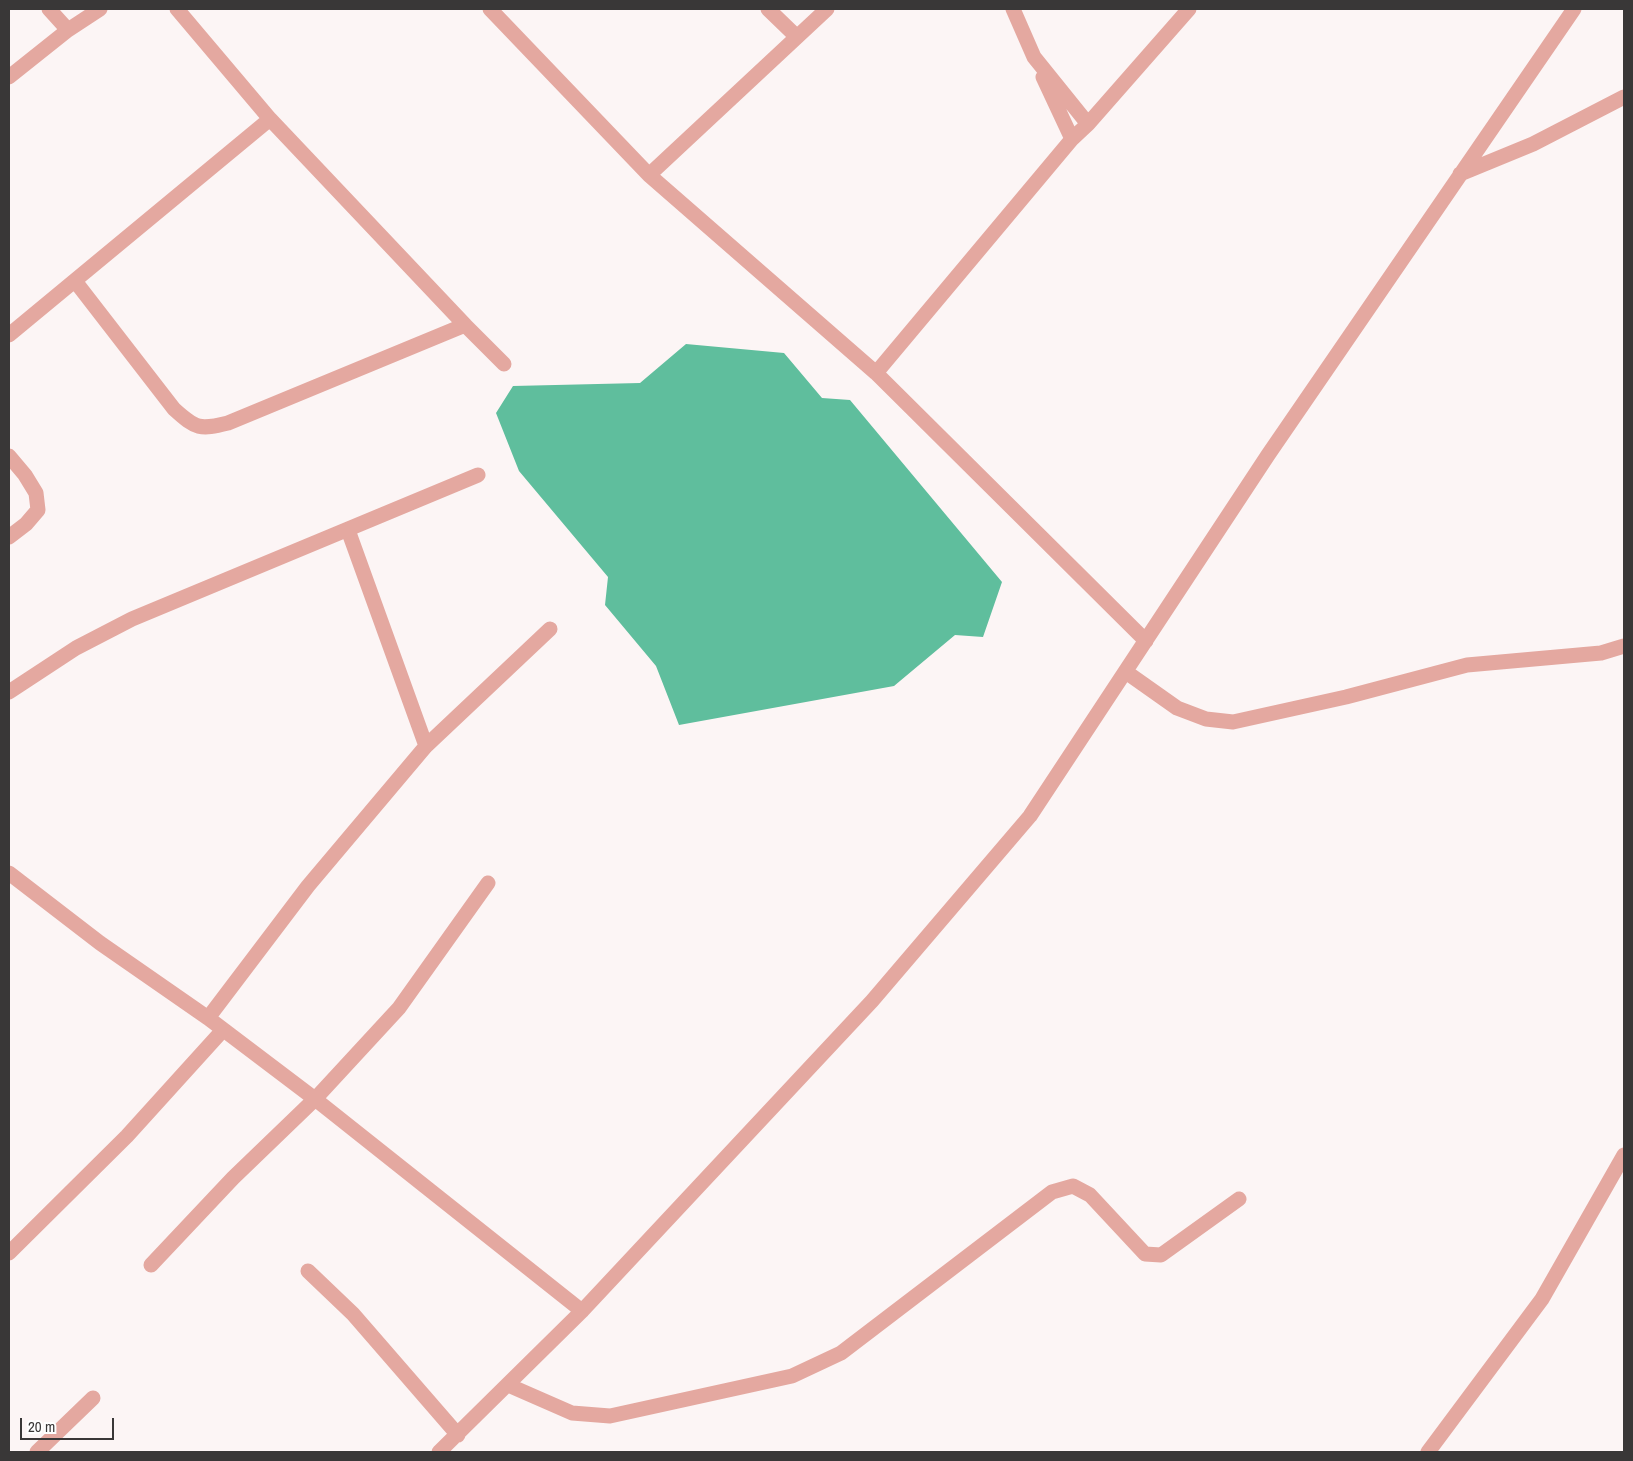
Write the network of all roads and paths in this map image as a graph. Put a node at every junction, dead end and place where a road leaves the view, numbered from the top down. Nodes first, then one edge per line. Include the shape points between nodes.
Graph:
1 (49, 9) edge
2 (100, 9) edge
3 (176, 9) edge
4 (490, 9) edge
5 (768, 9) edge
6 (827, 9) edge
7 (1013, 9) edge
8 (1189, 9) edge
9 (1574, 9) edge
10 (68, 30) junction
11 (797, 38) junction
12 (1034, 57) junction
13 (9, 77) edge
14 (1624, 97) edge
15 (270, 119) junction
16 (1088, 124) junction
17 (1072, 139) junction
18 (1460, 174) junction
19 (649, 175) junction
20 (75, 280) junction
21 (465, 325) junction
22 (9, 335) edge
23 (504, 364) dead end
24 (876, 373) junction
25 (9, 456) edge
26 (478, 475) dead end
27 (348, 530) junction
28 (9, 537) edge
29 (550, 629) dead end
30 (1146, 641) junction
31 (1624, 646) edge
32 (1126, 672) junction
33 (9, 692) edge
34 (426, 746) junction
35 (9, 873) edge
36 (488, 883) dead end
37 (208, 1018) junction
38 (224, 1030) junction
39 (315, 1098) junction
40 (1624, 1155) edge
41 (1239, 1199) dead end
42 (9, 1254) edge
43 (151, 1265) dead end
44 (308, 1271) dead end
45 (582, 1311) junction
46 (508, 1385) junction
47 (92, 1398) dead end
48 (458, 1435) junction
49 (37, 1452) edge
50 (439, 1452) edge
51 (1428, 1452) edge

1 - 10 street
2 - 10 street
3 - 15 street
4 - 19 street
5 - 11 street
6 - 11 street
7 - 12 street
8 - 16 street
9 - 18 street
10 - 13 street
11 - 19 street
12 - 16 street
12 - 17 street
14 - 18 street via 1533,144
15 - 20 street
15 - 21 street
16 - 17 street
17 - 24 street
18 - 30 street via 1268,455
19 - 24 street
20 - 21 street via 174,409 190,424 207,429 228,424
20 - 22 street
21 - 23 street
24 - 30 street
25 - 28 street via 36,493 38,510
26 - 27 street
27 - 33 street via 132,620 76,648
27 - 34 street
29 - 34 street
30 - 32 street
31 - 32 street via 1601,653 1467,665 1234,722 1206,719 1177,708
32 - 45 street via 1024,824 872,1001
34 - 37 street via 308,886
35 - 37 street via 100,943
36 - 39 street via 399,1008
37 - 38 street
38 - 39 street
38 - 42 street via 127,1136
39 - 43 street
39 - 45 street
40 - 51 street via 1542,1299
41 - 46 street via 1161,1255 1145,1254 1090,1195 1073,1186 1052,1192 841,1353 792,1376 610,1416 572,1413
44 - 48 street via 353,1314
45 - 46 street
46 - 48 street
47 - 49 street
48 - 50 street

